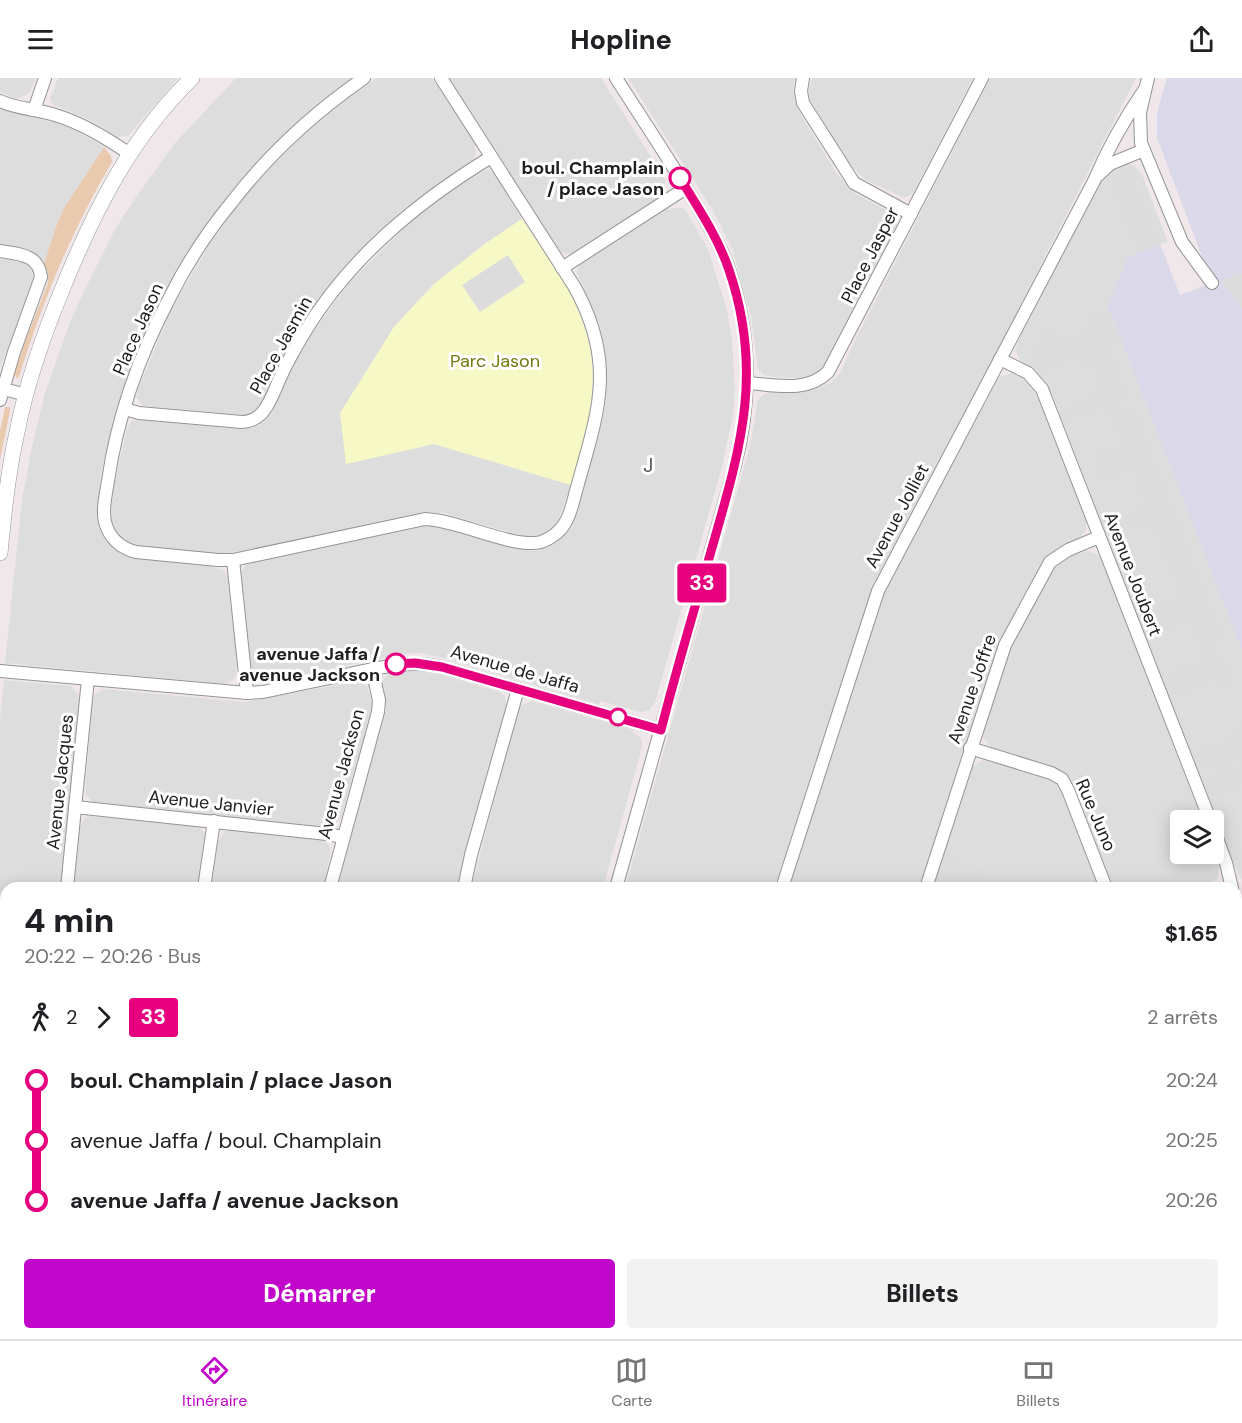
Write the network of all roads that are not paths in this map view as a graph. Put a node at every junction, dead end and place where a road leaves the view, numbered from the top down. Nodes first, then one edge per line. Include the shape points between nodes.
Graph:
1 (45, 78) edge
2 (192, 78) edge
3 (364, 78) edge
4 (441, 78) edge
5 (616, 78) edge
6 (803, 78) edge
7 (982, 78) edge
8 (1146, 83) edge
9 (0, 101) edge
10 (34, 110) junction
11 (1144, 150) junction
12 (130, 154) junction
13 (491, 157) junction
14 (1094, 181) junction
15 (686, 188) junction
16 (911, 214) junction
17 (0, 251) edge
18 (562, 268) junction
19 (1212, 283) dead end
20 (1000, 359) junction
21 (748, 383) junction
22 (1, 392) edge
23 (26, 395) junction
24 (125, 410) junction
25 (1099, 537) junction
26 (0, 553) edge
27 (233, 560) junction
28 (372, 669) junction
29 (0, 671) edge
30 (88, 679) junction
31 (518, 688) junction
32 (247, 693) junction
33 (661, 730) junction
34 (970, 748) junction
35 (75, 807) junction
36 (1206, 810) edge
37 (214, 821) junction
38 (343, 837) junction
39 (1224, 858) edge
40 (68, 882) edge
41 (205, 882) edge
42 (332, 882) edge
43 (465, 882) edge
44 (618, 882) edge
45 (784, 882) edge
46 (928, 882) edge
47 (1104, 882) edge
48 (1231, 882) edge

1 - 10 street
2 - 12 street
3 - 24 street, Place Jason via 288,140 219,219 170,297 143,356
4 - 13 street, Place Jason
5 - 15 street
6 - 16 street via 803,103 848,176 860,187
7 - 16 street, Place Jasper
8 - 11 street via 1139,121
8 - 14 street, Avenue Jolliet
9 - 10 street
10 - 12 street via 83,125
11 - 14 street, Avenue Jolliet via 1110,164
11 - 19 street via 1182,242
12 - 23 street via 101,202 76,256 47,327
13 - 18 street, Place Jason
13 - 24 street, Place Jasmin via 425,200 359,261 313,318 267,406 254,419 242,422
14 - 20 street, Avenue Jolliet
15 - 18 street
15 - 21 street via 716,238 729,270 741,315
16 - 21 street, Place Jasper via 828,372 817,381 798,386
17 - 22 street via 29,257 38,265 40,277
18 - 27 street, Place Jason via 591,323 600,384 595,421 569,514 555,534 540,542 524,543 447,521 426,519
20 - 25 street, Avenue Joubert via 1028,373 1042,389
20 - 45 street, Avenue Jolliet via 874,600
21 - 33 street via 739,451
22 - 23 street
23 - 26 street via 12,453
24 - 27 street, Place Jason via 106,496 104,515 111,535 120,545 136,552
25 - 34 street, Avenue Joffre via 1061,553 1046,568 1001,653
25 - 36 street, Avenue Joubert
27 - 32 street
28 - 31 street, Avenue de Jaffa via 423,663
28 - 32 street, Avenue de Jaffa
28 - 38 street, Avenue Jackson via 378,712
29 - 30 street, Avenue de Jaffa
30 - 32 street, Avenue de Jaffa
30 - 35 street, Avenue Jacques
31 - 33 street, Avenue de Jaffa
31 - 43 street
33 - 44 street
34 - 46 street, Avenue Joffre
34 - 47 street, Rue Juno via 1062,779
35 - 37 street, Avenue Janvier
35 - 40 street, Avenue Jacques
37 - 38 street, Avenue Janvier
37 - 41 street
38 - 42 street, Avenue Jackson
39 - 48 street

